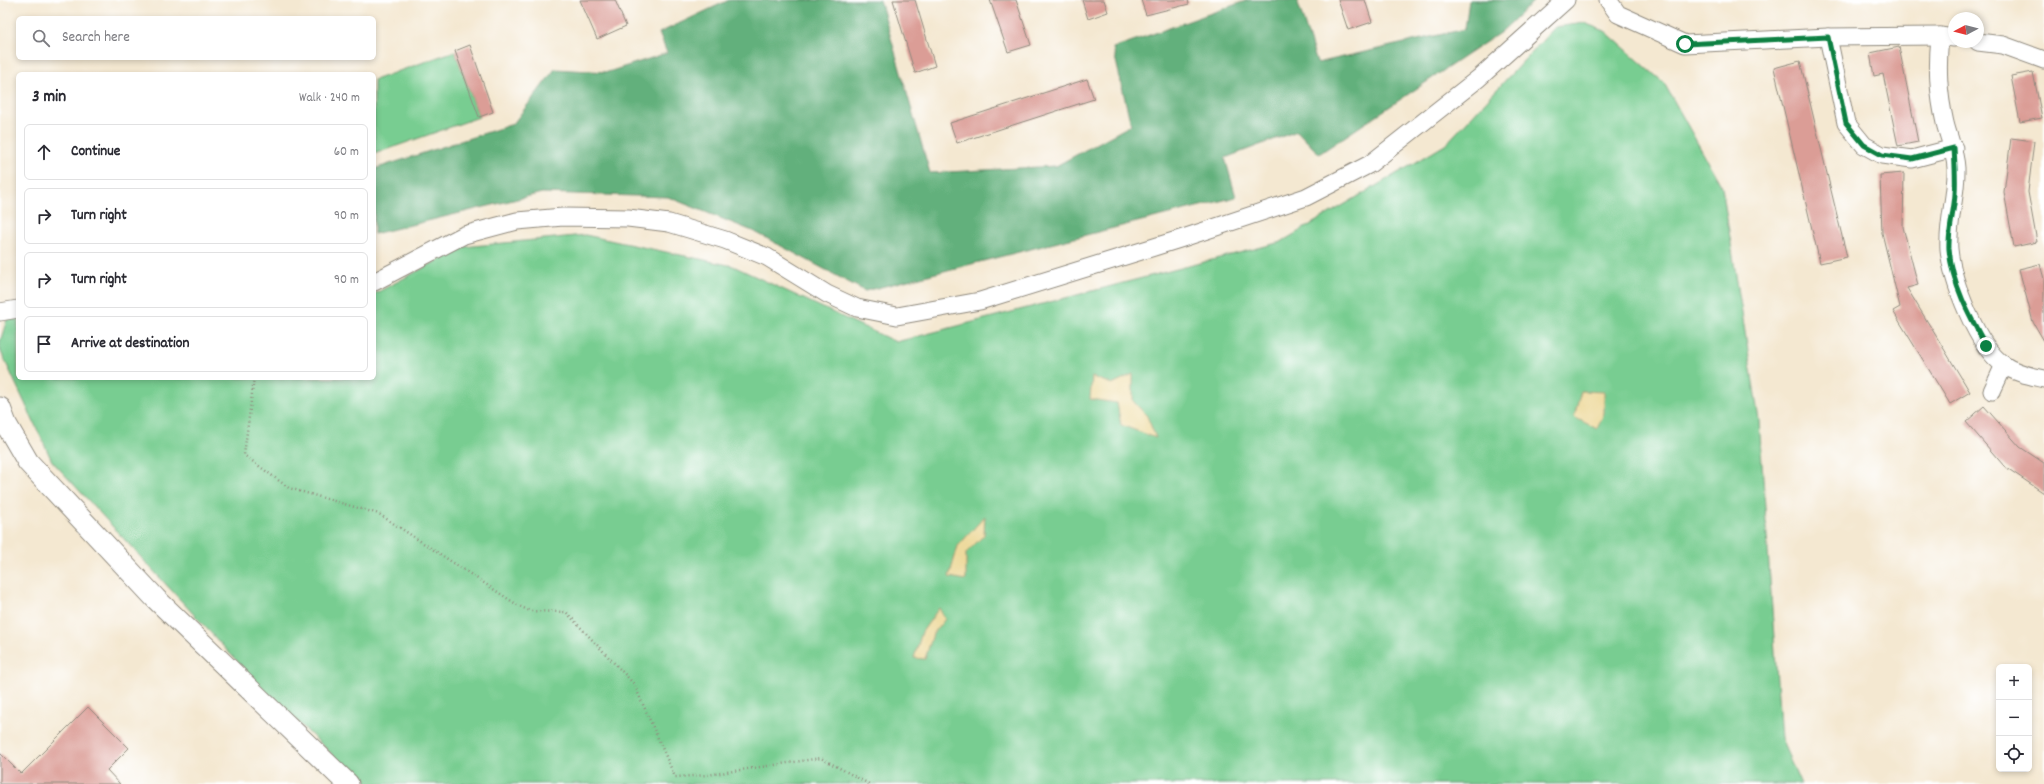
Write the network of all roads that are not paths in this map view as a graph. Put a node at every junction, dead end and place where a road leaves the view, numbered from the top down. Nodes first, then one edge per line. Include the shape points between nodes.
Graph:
1 (1566, 0) edge
2 (1608, 0) edge
3 (1828, 37) junction
4 (1947, 37) edge
5 (1984, 43) edge
6 (2044, 60) edge
7 (1954, 148) junction
8 (376, 281) edge
9 (16, 309) edge
10 (0, 312) edge
11 (2004, 365) junction
12 (2044, 379) edge
13 (1992, 391) dead end
14 (0, 408) edge
15 (348, 784) edge

1 - 8 street via 1479,78 1370,164 1306,197 980,301 897,316 857,308 827,294 767,256 669,222 628,218 563,217 517,221 464,235
2 - 3 street via 1618,14 1685,44
3 - 4 street
3 - 7 street via 1846,123 1864,145 1882,155 1912,159
4 - 7 street via 1938,82 1946,126
5 - 6 street via 2003,45
7 - 11 street via 1955,195 1949,248 1953,274 1966,308 1986,346
9 - 10 street
11 - 12 street
11 - 13 street
14 - 15 street via 6,424 34,467 156,599

